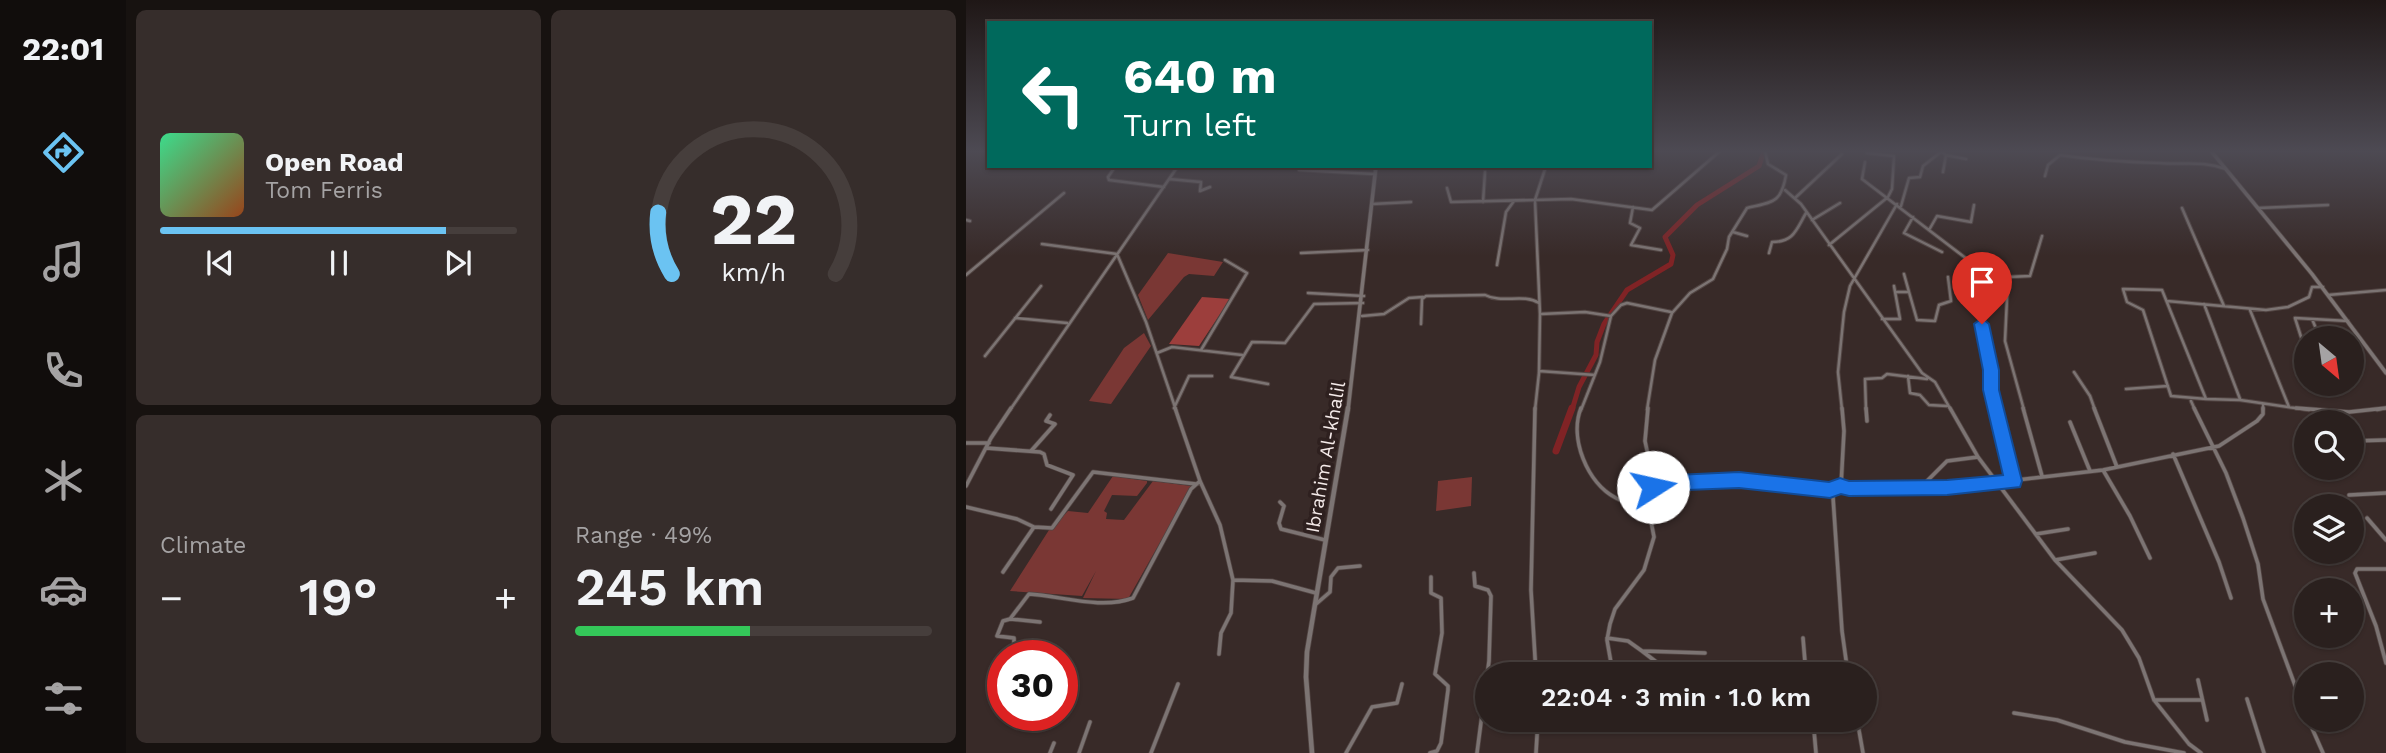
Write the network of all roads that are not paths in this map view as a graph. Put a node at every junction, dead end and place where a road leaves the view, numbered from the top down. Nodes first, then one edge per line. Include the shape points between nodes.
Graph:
1 (1157, 186) edge
2 (1201, 186) edge
3 (1374, 186) edge
4 (1484, 186) edge
5 (1539, 186) edge
6 (1679, 186) edge
7 (1785, 186) edge
8 (1808, 186) edge
9 (1873, 186) edge
10 (1892, 186) edge
11 (1906, 186) edge
12 (2240, 186) edge
13 (1164, 187) joint
14 (1210, 187) dead end
15 (1447, 188) dead end
16 (1785, 190) junction
17 (1064, 193) dead end
18 (1795, 198) junction
19 (1888, 198) junction
20 (1535, 200) junction
21 (1514, 201) junction
22 (1411, 202) dead end
23 (1483, 202) junction
24 (1840, 203) dead end
25 (1372, 204) junction
26 (1974, 205) dead end
27 (2328, 205) dead end
28 (1899, 206) junction
29 (1633, 207) junction
30 (2182, 208) dead end
31 (2258, 208) junction
32 (1806, 212) junction
33 (1913, 217) junction
34 (1812, 220) junction
35 (1929, 230) junction
36 (1733, 232) junction
37 (1747, 236) dead end
38 (2042, 236) dead end
39 (1042, 244) dead end
40 (1829, 245) junction
41 (1368, 250) junction
42 (1661, 250) dead end
43 (1942, 252) dead end
44 (1301, 253) dead end
45 (1769, 253) dead end
46 (1117, 254) junction
47 (1225, 260) dead end
48 (1497, 265) dead end
49 (1905, 274) dead end
50 (966, 275) edge
51 (1948, 277) dead end
52 (1855, 278) junction
53 (1041, 286) dead end
54 (1894, 286) dead end
55 (2323, 287) junction
56 (2386, 290) edge
57 (1896, 292) junction
58 (1909, 292) junction
59 (1308, 293) dead end
60 (2329, 295) junction
61 (1364, 296) junction
62 (1423, 297) junction
63 (2167, 301) junction
64 (1363, 303) junction
65 (1539, 303) junction
66 (2204, 304) junction
67 (2224, 306) junction
68 (2250, 310) junction
69 (1672, 313) junction
70 (1540, 314) junction
71 (1362, 316) junction
72 (1611, 316) junction
73 (1015, 318) junction
74 (1882, 319) junction
75 (2312, 319) junction
76 (2348, 321) junction
77 (1067, 323) junction
78 (1421, 324) dead end
79 (2297, 326) edge
80 (2315, 326) edge
81 (1201, 350) junction
82 (1157, 353) junction
83 (1242, 355) junction
84 (985, 356) dead end
85 (1539, 371) junction
86 (2074, 372) dead end
87 (2386, 373) edge
88 (1595, 375) junction
89 (1212, 376) dead end
90 (1908, 376) junction
91 (1927, 379) junction
92 (1268, 384) dead end
93 (2168, 386) junction
94 (2126, 389) dead end
95 (2190, 399) junction
96 (2206, 400) junction
97 (2240, 400) junction
98 (2263, 403) junction
99 (1948, 405) junction
100 (2289, 407) junction
101 (1174, 408) junction
102 (2386, 408) edge
103 (1050, 415) dead end
104 (1867, 421) dead end
105 (2070, 422) dead end
106 (2386, 440) edge
107 (2364, 441) edge
108 (966, 443) edge
109 (989, 443) junction
110 (986, 448) junction
111 (2213, 448) junction
112 (1031, 451) junction
113 (2173, 454) junction
114 (1978, 457) junction
115 (2117, 467) junction
116 (2103, 470) junction
117 (2090, 471) junction
118 (2042, 477) junction
119 (1200, 481) junction
120 (2014, 481) junction
121 (1997, 482) junction
122 (1654, 483) junction
123 (1196, 484) junction
124 (966, 486) edge
125 (1840, 486) junction
126 (1927, 488) junction
127 (1830, 490) junction
128 (2386, 493) edge
129 (2364, 494) edge
130 (1280, 502) dead end
131 (966, 507) edge
132 (1051, 509) dead end
133 (1650, 516) junction
134 (2367, 518) dead end
135 (1034, 527) junction
136 (2068, 529) dead end
137 (2036, 534) junction
138 (1325, 540) junction
139 (2386, 540) edge
140 (2095, 553) dead end
141 (2150, 558) dead end
142 (2055, 560) junction
143 (1360, 566) dead end
144 (2386, 569) edge
145 (1003, 572) dead end
146 (1474, 573) dead end
147 (1431, 577) dead end
148 (1233, 580) junction
149 (1317, 593) junction
150 (2231, 598) dead end
151 (1314, 607) junction
152 (1010, 619) junction
153 (1040, 622) dead end
154 (1607, 638) junction
155 (1803, 638) dead end
156 (1014, 640) edge
157 (1642, 651) junction
158 (1705, 653) dead end
159 (1219, 654) dead end
160 (1535, 662) edge
161 (1611, 662) edge
162 (1656, 662) edge
163 (1806, 662) edge
164 (1846, 662) edge
165 (2386, 663) edge
166 (2199, 680) dead end
167 (2294, 682) edge
168 (1178, 684) dead end
169 (1402, 684) dead end
170 (2247, 699) dead end
171 (2154, 700) junction
172 (2202, 700) junction
173 (2014, 713) dead end
174 (2207, 720) dead end
175 (1090, 722) dead end
176 (1537, 732) edge
177 (1814, 732) edge
178 (1859, 732) edge
179 (2314, 732) edge
180 (1054, 743) dead end
181 (1050, 753) edge
182 (1079, 753) edge
183 (1151, 753) edge
184 (1312, 753) edge
185 (1346, 753) edge
186 (1430, 753) edge
187 (1477, 753) edge
188 (1536, 753) edge
189 (1816, 753) edge
190 (1863, 753) edge
191 (2184, 753) edge
192 (2200, 753) edge
193 (2264, 753) edge
194 (2323, 753) edge

1 - 13 street
2 - 14 street via 1200,191
3 - 25 street, Ibrahim Al-khalil
4 - 23 street
5 - 20 street
6 - 29 street via 1654,210
7 - 16 street
8 - 18 street
9 - 19 street
10 - 19 street
11 - 28 street
12 - 31 street
13 - 46 street
15 - 23 street via 1451,202
16 - 18 street
16 - 36 street via 1771,204 1747,208
17 - 50 street
18 - 32 street
19 - 28 street
19 - 40 street
20 - 21 street
20 - 29 street via 1571,199
20 - 65 street
21 - 23 street
21 - 48 street via 1506,212
22 - 25 street
24 - 34 street
25 - 41 street, Ibrahim Al-khalil
26 - 35 street via 1971,222 1937,216
27 - 31 street
28 - 33 street
28 - 52 street via 1888,216
29 - 42 street via 1630,223 1640,228 1631,244
30 - 67 street
31 - 55 street
32 - 34 street
32 - 45 street via 1791,241 1772,242
33 - 35 street
33 - 43 street via 1904,233
34 - 40 street
35 - 120 street via 1980,269 1978,294 1991,390
36 - 37 street
36 - 69 street via 1713,279 1690,293
38 - 118 street via 2030,276 2008,277 2004,331
39 - 46 street
40 - 52 street
41 - 44 street
41 - 61 street, Ibrahim Al-khalil
46 - 77 street
46 - 82 street
47 - 81 street via 1248,273
49 - 58 street
51 - 58 street via 1951,301 1938,306 1936,320 1917,320
52 - 74 street
52 - 125 street via 1844,312 1839,361 1844,431
53 - 73 street
54 - 57 street
55 - 60 street
55 - 68 street via 2312,287 2309,298 2288,307
56 - 60 street
57 - 58 street
57 - 74 street via 1900,320
59 - 61 street
60 - 76 street
61 - 64 street, Ibrahim Al-khalil
62 - 65 street via 1485,295 1531,298
62 - 71 street via 1404,300 1390,312
62 - 78 street
63 - 66 street
63 - 93 street via 2162,290 2122,290 2127,302 2143,310
63 - 96 street
64 - 71 street, Ibrahim Al-khalil
64 - 83 street via 1314,304 1286,342 1254,341
65 - 70 street
66 - 67 street
66 - 97 street
67 - 68 street
68 - 100 street
69 - 72 street via 1627,303
69 - 122 street via 1655,360 1646,406 1645,441
70 - 72 street
70 - 85 street
71 - 138 street, Ibrahim Al-khalil
72 - 88 street
73 - 77 street
73 - 84 street
74 - 91 street
75 - 76 street
75 - 79 street via 2294,318
75 - 80 street
76 - 87 street
77 - 109 street
81 - 82 street via 1172,347
81 - 83 street
82 - 101 street
83 - 92 street via 1233,379
85 - 88 street
85 - 160 street via 1531,477
86 - 115 street via 2090,397
88 - 133 street via 1577,423 1584,462 1611,496
89 - 101 street via 1189,376
90 - 91 street
90 - 99 street via 1910,393 1929,405
90 - 104 street via 1886,374 1865,379
91 - 99 street via 1935,382
93 - 94 street
93 - 95 street via 2172,397
95 - 96 street
95 - 111 street
96 - 97 street
97 - 98 street
98 - 100 street
98 - 111 street via 2258,421
99 - 114 street
100 - 102 street via 2340,413
101 - 119 street
103 - 112 street via 1046,421 1055,425
105 - 117 street
106 - 107 street
108 - 109 street
109 - 110 street
110 - 112 street
110 - 124 street
111 - 113 street
111 - 167 street via 2254,546 2263,599
112 - 132 street via 1044,454 1047,465 1073,475
113 - 115 street
113 - 150 street
114 - 121 street
114 - 126 street via 1947,461 1927,481
115 - 116 street
116 - 117 street
116 - 141 street
117 - 118 street
118 - 120 street
119 - 123 street
119 - 148 street via 1220,525
120 - 121 street
121 - 126 street
121 - 137 street
122 - 127 street via 1739,480
122 - 133 street
123 - 135 street via 1093,472 1052,528
123 - 152 street via 1129,601 1029,594
125 - 126 street
125 - 127 street
127 - 164 street
128 - 129 street
130 - 138 street via 1284,506 1281,529
131 - 135 street
133 - 154 street via 1654,526 1650,556 1615,609
134 - 139 street
135 - 145 street
136 - 137 street
137 - 142 street
138 - 149 street, Ibrahim Al-khalil
140 - 142 street
142 - 171 street via 2122,630 2139,658
143 - 151 street via 1338,568 1331,577 1330,592
144 - 165 street via 2357,569 2355,573
146 - 187 street via 1475,586 1488,590 1490,596 1489,662
147 - 186 street via 1431,593 1444,604 1435,674 1448,690 1441,743
148 - 149 street via 1272,581
148 - 159 street via 1231,614 1221,633
149 - 151 street, Ibrahim Al-khalil
151 - 184 street, Ibrahim Al-khalil via 1306,677
152 - 153 street
152 - 156 street via 1003,621 996,636
154 - 157 street via 1628,640
154 - 161 street
155 - 163 street
157 - 158 street
157 - 162 street
166 - 172 street
168 - 183 street
169 - 185 street via 1397,703 1369,711
170 - 193 street
171 - 172 street
171 - 192 street
172 - 174 street
173 - 191 street
175 - 182 street
176 - 188 street
177 - 189 street
178 - 190 street
179 - 194 street
180 - 181 street

